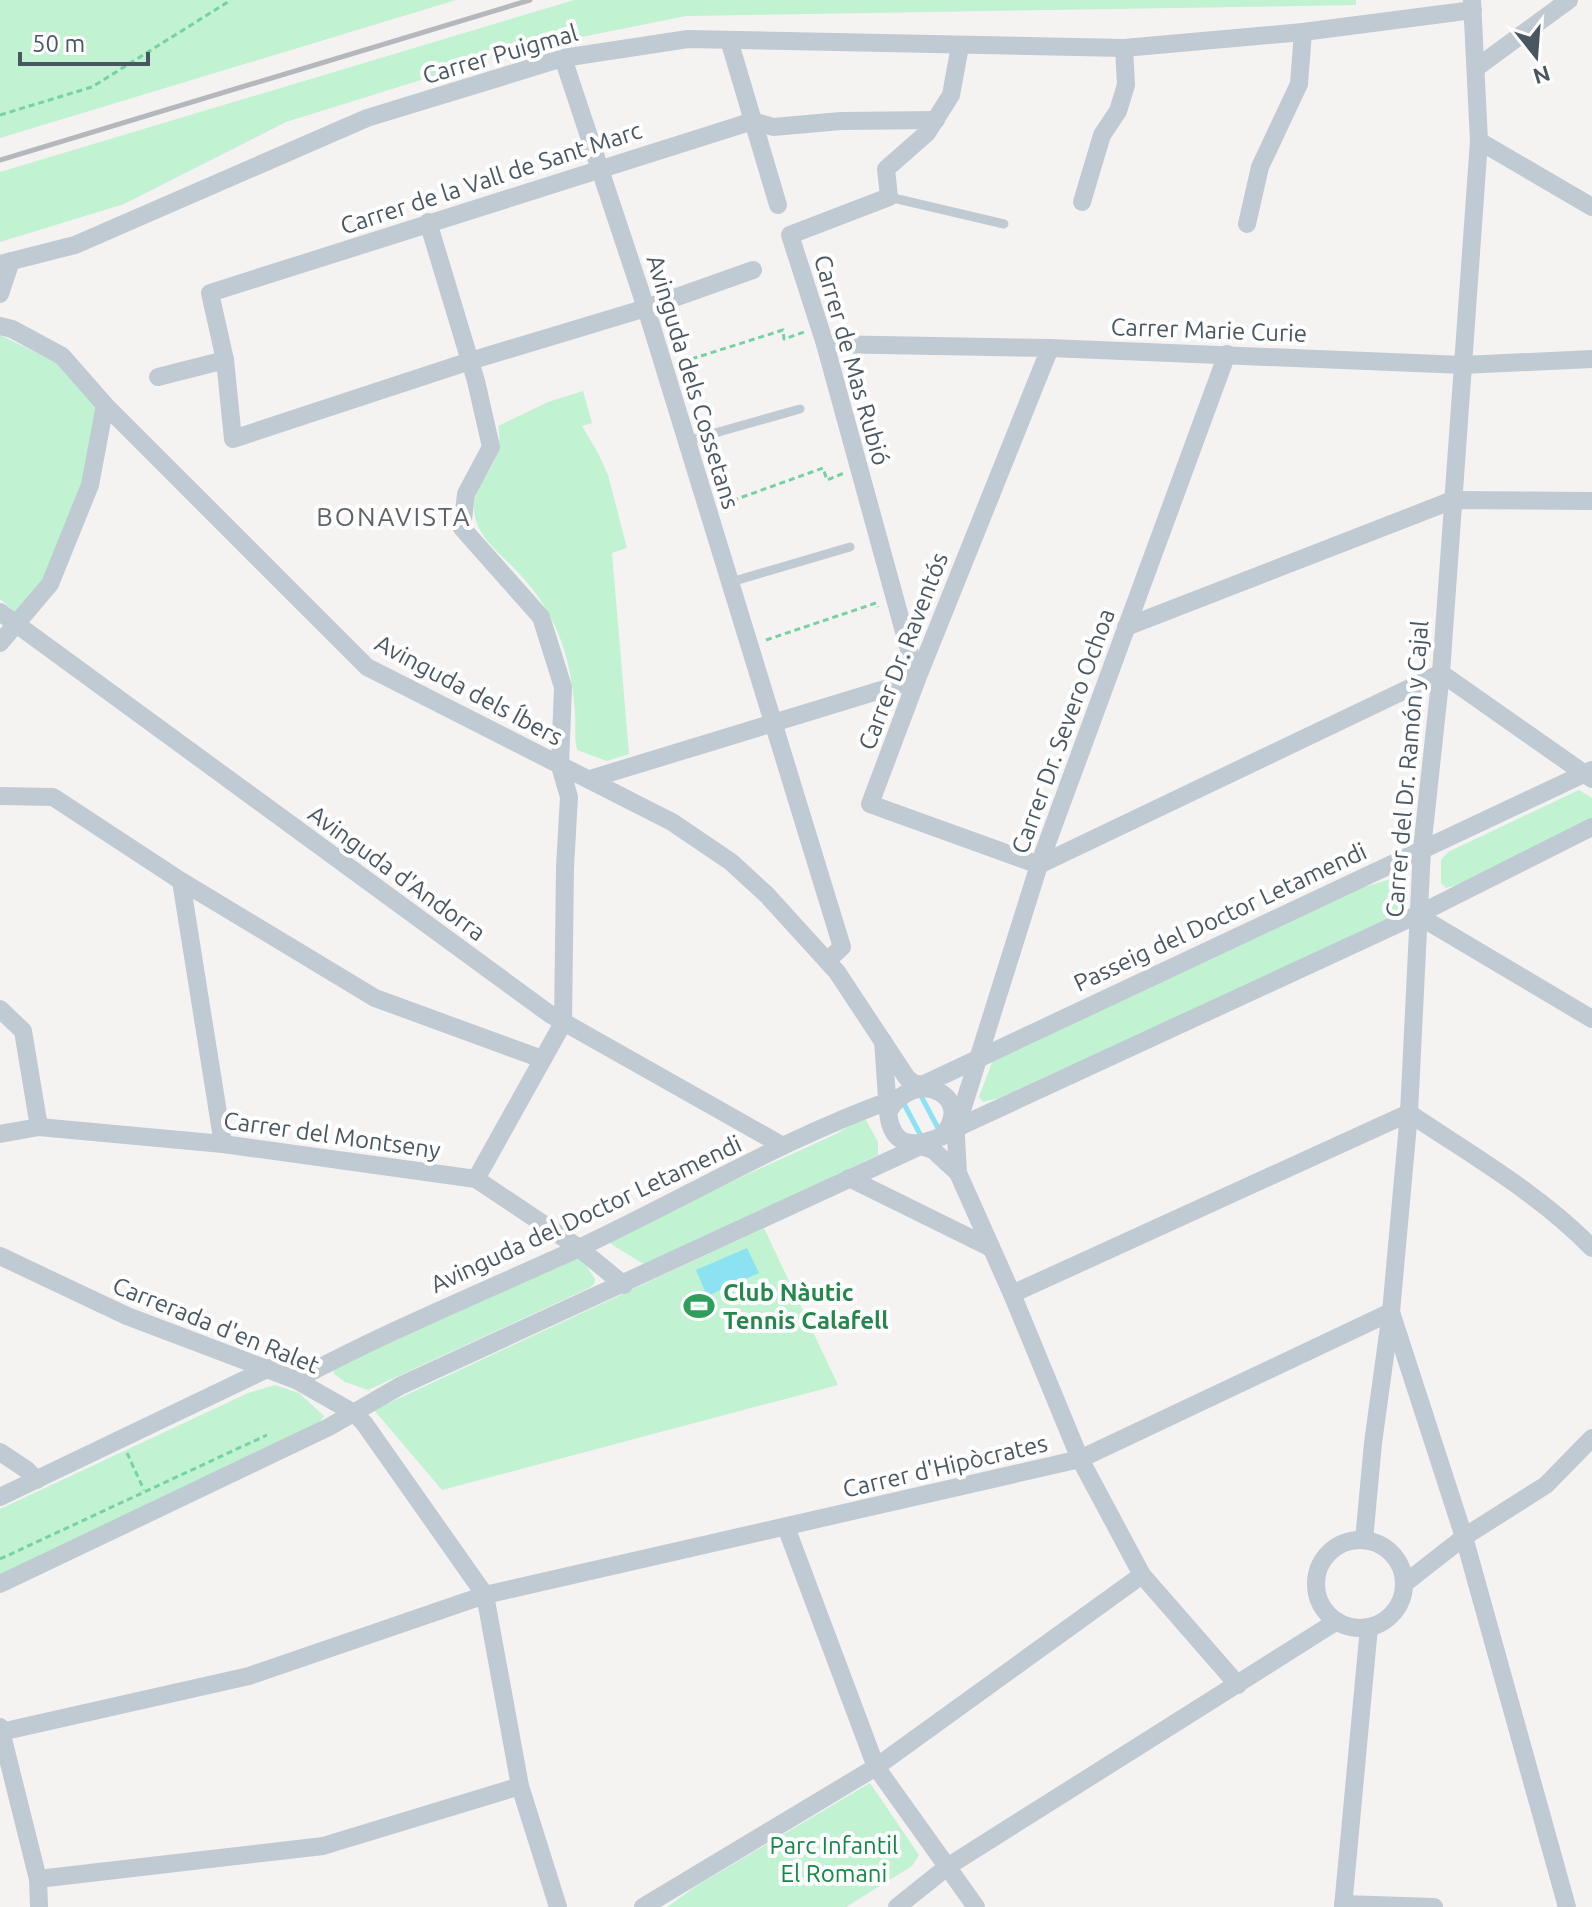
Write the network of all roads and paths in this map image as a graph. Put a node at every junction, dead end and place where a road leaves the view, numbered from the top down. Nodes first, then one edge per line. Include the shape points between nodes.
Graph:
1 (231, 0) edge
2 (1569, 0) edge
3 (1472, 5) edge
4 (1303, 32) junction
5 (729, 40) junction
6 (960, 46) junction
7 (1124, 48) junction
8 (563, 58) junction
9 (1476, 68) junction
10 (0, 115) edge
11 (936, 120) junction
12 (753, 121) junction
13 (1479, 141) junction
14 (600, 169) junction
15 (889, 197) junction
16 (1082, 202) dead end
17 (778, 205) dead end
18 (1592, 207) edge
19 (428, 222) junction
20 (1004, 224) dead end
21 (1247, 224) dead end
22 (6, 263) edge
23 (753, 270) dead end
24 (0, 294) edge
25 (646, 308) junction
26 (0, 311) edge
27 (6, 328) edge
28 (822, 336) junction
29 (1050, 348) junction
30 (1227, 354) junction
31 (1592, 359) edge
32 (225, 360) junction
33 (470, 361) junction
34 (1463, 365) junction
35 (664, 367) junction
36 (158, 377) dead end
37 (105, 405) junction
38 (800, 409) dead end
39 (687, 441) junction
40 (858, 468) junction
41 (1453, 500) junction
42 (1592, 501) edge
43 (708, 509) junction
44 (850, 547) dead end
45 (731, 582) junction
46 (897, 608) junction
47 (0, 612) edge
48 (15, 626) junction
49 (1126, 627) junction
50 (0, 643) edge
51 (750, 646) junction
52 (1441, 673) junction
53 (917, 679) junction
54 (774, 722) junction
55 (560, 766) junction
56 (1589, 774) edge
57 (590, 779) junction
58 (0, 796) edge
59 (1592, 827) edge
60 (1422, 849) junction
61 (1039, 865) junction
62 (181, 881) junction
63 (1417, 915) junction
64 (827, 961) junction
65 (0, 1009) edge
66 (1592, 1019) edge
67 (563, 1023) junction
68 (882, 1038) junction
69 (980, 1056) junction
70 (542, 1059) junction
71 (908, 1095) junction
72 (1409, 1113) junction
73 (39, 1127) junction
74 (0, 1134) edge
75 (932, 1139) junction
76 (223, 1144) junction
77 (783, 1146) junction
78 (958, 1173) junction
79 (849, 1178) junction
80 (476, 1179) junction
81 (579, 1248) junction
82 (991, 1248) junction
83 (1592, 1248) edge
84 (0, 1256) edge
85 (624, 1285) junction
86 (1012, 1294) junction
87 (1391, 1312) junction
88 (269, 1368) junction
89 (296, 1380) junction
90 (354, 1413) junction
91 (270, 1434) dead end
92 (1592, 1438) edge
93 (126, 1450) dead end
94 (0, 1452) edge
95 (1080, 1459) junction
96 (37, 1480) junction
97 (144, 1492) junction
98 (0, 1497) edge
99 (786, 1527) junction
100 (1464, 1537) junction
101 (1364, 1540) junction
102 (0, 1559) edge
103 (1142, 1575) junction
104 (0, 1584) edge
105 (1404, 1584) junction
106 (485, 1595) junction
107 (1337, 1621) junction
108 (1369, 1627) junction
109 (1238, 1685) junction
110 (1, 1730) edge
111 (876, 1767) junction
112 (520, 1786) junction
113 (947, 1867) junction
114 (38, 1879) junction
115 (1343, 1906) edge
116 (39, 1907) edge
117 (558, 1907) edge
118 (643, 1907) edge
119 (897, 1907) edge
120 (976, 1907) edge
121 (1434, 1907) edge
122 (1567, 1907) edge

1 - 10 path via 92,87
2 - 9 street
3 - 4 street, Carrer Puigmal
3 - 9 street, Carrer del Dr. Ramón y Cajal
4 - 7 street, Carrer Puigmal
4 - 21 street via 1299,84 1260,167
5 - 6 street, Carrer Puigmal
5 - 8 street, Carrer Puigmal via 688,39
5 - 12 street
6 - 7 street, Carrer Puigmal
6 - 11 street via 951,95
7 - 16 street via 1126,85 1118,111 1102,135
8 - 14 street, Avinguda dels Cossetans
8 - 22 street, Carrer Puigmal via 367,118 75,245
9 - 13 street, Carrer del Dr. Ramón y Cajal
11 - 12 street, Carrer de la Vall de Sant Marc via 773,127
11 - 15 street via 886,169
12 - 14 street, Carrer de la Vall de Sant Marc
12 - 17 street
13 - 18 street
13 - 34 street, Carrer del Dr. Ramón y Cajal
14 - 19 street, Carrer de la Vall de Sant Marc
14 - 25 street, Avinguda dels Cossetans
15 - 20 lane
15 - 28 street, Carrer de Mas Rubió via 790,235
19 - 32 street, Carrer de la Vall de Sant Marc via 210,293
19 - 33 street
22 - 24 street
23 - 25 street
25 - 33 street
25 - 35 street, Avinguda dels Cossetans
26 - 27 street, Avinguda dels Íbers
27 - 37 street, Avinguda dels Íbers via 62,356
28 - 29 street, Carrer Marie Curie
28 - 35 path via 784,339 783,330
28 - 40 street, Carrer de Mas Rubió
29 - 30 street, Carrer Marie Curie
29 - 53 street, Carrer Dr. Raventós
30 - 34 street, Carrer Marie Curie
30 - 49 street, Carrer Dr. Severo Ochoa
31 - 34 street, Carrer Marie Curie
32 - 33 street, Carrer de la Vall de Sant Marc via 233,439
32 - 36 street
33 - 55 street via 491,447 466,494 462,528 541,617 563,687
34 - 41 street, Carrer del Dr. Ramón y Cajal
35 - 39 street, Avinguda dels Cossetans
37 - 48 street via 90,485 50,584
37 - 55 street, Avinguda dels Íbers via 367,667
38 - 39 lane
39 - 43 street, Avinguda dels Cossetans
40 - 43 path via 827,480 823,468
40 - 46 street, Carrer de Mas Rubió
41 - 42 street
41 - 49 street
41 - 52 street, Carrer del Dr. Ramón y Cajal
43 - 45 street, Avinguda dels Cossetans
44 - 45 lane
45 - 51 street, Avinguda dels Cossetans
46 - 51 path via 880,613 876,603
46 - 53 street, Carrer de Mas Rubió
47 - 48 street, Avinguda d'Andorra
48 - 50 street
48 - 67 street, Avinguda d'Andorra
49 - 61 street, Carrer Dr. Severo Ochoa
51 - 54 street, Avinguda dels Cossetans
52 - 56 street
52 - 60 street, Carrer del Dr. Ramón y Cajal
52 - 61 street
53 - 54 street
53 - 61 street, Carrer Dr. Raventós via 870,804
54 - 57 street
54 - 64 street, Avinguda dels Cossetans via 842,947
55 - 57 street, Avinguda dels Íbers
55 - 67 street via 569,797
56 - 60 street, Passeig del Doctor Letamendi
57 - 64 street, Avinguda dels Íbers via 672,822 731,862
58 - 62 street via 53,797
59 - 63 street
60 - 63 street, Carrer del Dr. Ramón y Cajal
60 - 69 street, Passeig del Doctor Letamendi
61 - 69 street, Carrer Dr. Severo Ochoa
62 - 70 street via 375,998
62 - 76 street
63 - 66 street
63 - 72 street, Carrer del Dr. Ramón y Cajal
63 - 75 street
64 - 68 street, Avinguda dels Íbers
65 - 73 street via 23,1031
67 - 70 street
67 - 77 street, Avinguda d'Andorra
68 - 71 street
68 - 71 street, Avinguda dels Íbers via 913,1083
69 - 71 street, Passeig del Doctor Letamendi
69 - 75 street, Carrer Dr. Severo Ochoa
70 - 80 street
71 - 75 street via 893,1133 903,1141
71 - 75 street via 948,1099 952,1108
71 - 77 street, Avinguda del Doctor Letamendi
72 - 83 street via 1519,1187
72 - 86 street
72 - 87 street, Carrer del Dr. Ramón y Cajal
73 - 74 street, Carrer del Montseny
73 - 76 street, Carrer del Montseny
75 - 78 street
75 - 78 street via 933,1150
75 - 79 street
76 - 80 street, Carrer del Montseny
77 - 81 street, Avinguda del Doctor Letamendi
78 - 82 street
79 - 82 street
79 - 85 street
80 - 81 street, Carrer del Montseny
81 - 85 street, Carrer del Montseny
81 - 89 street, Avinguda del Doctor Letamendi via 372,1340
82 - 86 street
84 - 88 street, Carrerada d'en Ralet via 127,1316
85 - 90 street via 400,1386
86 - 95 street
87 - 95 street, Carrer d'Hipòcrates
87 - 100 street
87 - 101 street, Carrer del Dr. Ramón y Cajal
88 - 89 street, Carrerada d'en Ralet
88 - 96 street
89 - 90 street, Carrerada d'en Ralet
90 - 104 street
90 - 106 street, Carrerada d'en Ralet
91 - 97 path
92 - 100 street via 1546,1485
93 - 97 path
94 - 96 street
95 - 99 street, Carrer d'Hipòcrates
95 - 103 street
96 - 98 street
97 - 102 path
99 - 106 street, Carrer d'Hipòcrates
99 - 111 street
100 - 105 street
100 - 122 street
101 - 105 street via 1394,1555
101 - 107 street via 1339,1545 1318,1569 1318,1599
103 - 109 street
103 - 111 street
105 - 108 street via 1395,1610
106 - 110 street, Carrer d'Hipòcrates via 249,1676
106 - 112 street, Carrerada d'en Ralet
107 - 108 street
107 - 109 street
108 - 115 street
109 - 113 street
110 - 114 street
111 - 113 street
111 - 118 street
112 - 114 street via 323,1846
112 - 117 street, Carrerada d'en Ralet
113 - 119 street
113 - 120 street
114 - 116 street
115 - 121 street

